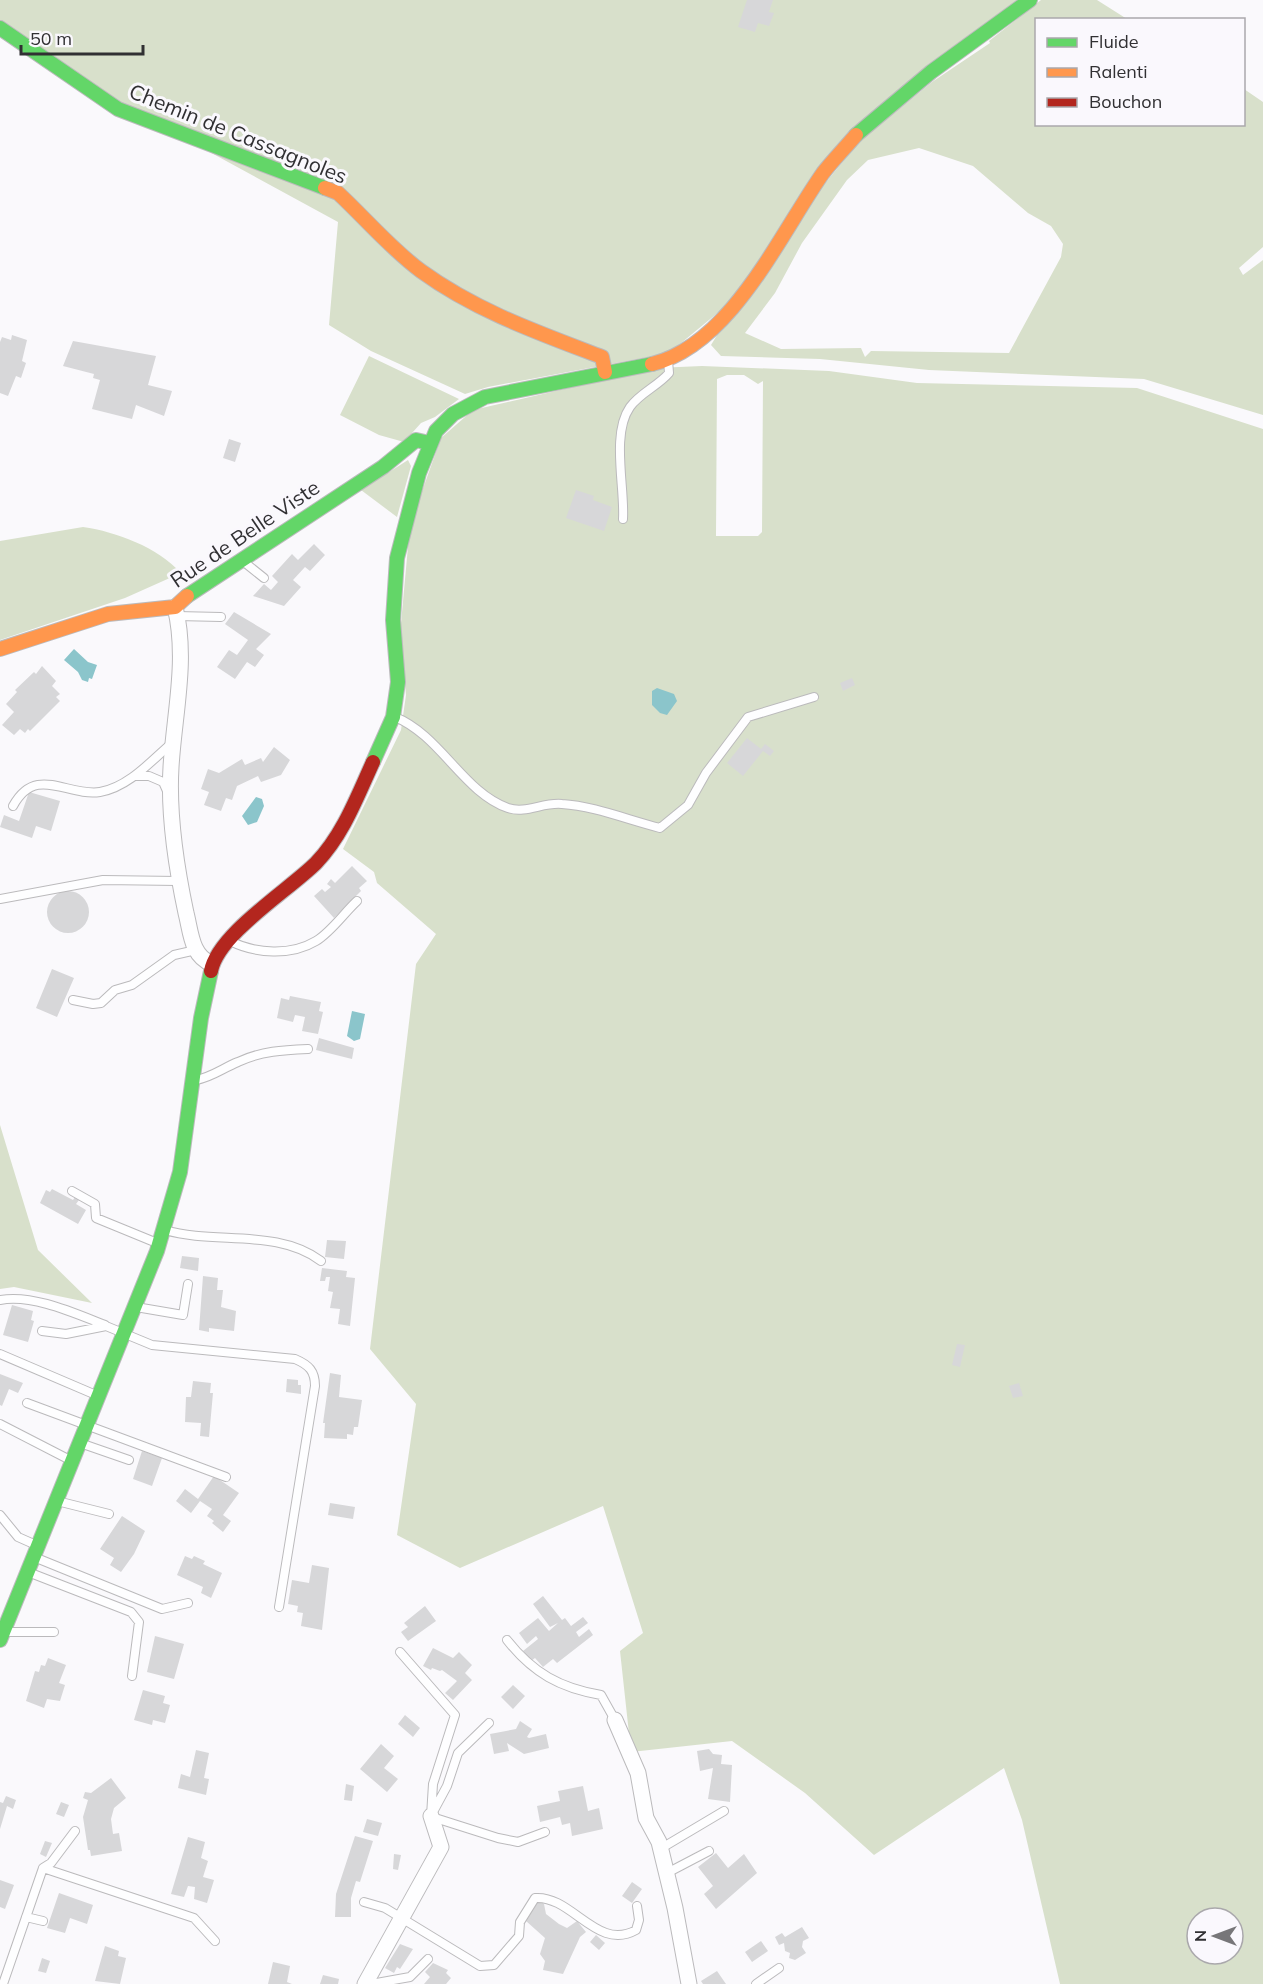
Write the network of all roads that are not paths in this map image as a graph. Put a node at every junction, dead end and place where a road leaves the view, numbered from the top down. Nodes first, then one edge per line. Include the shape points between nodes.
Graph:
1 (1030, 0) edge
2 (0, 28) edge
3 (668, 359) junction
4 (605, 372) junction
5 (429, 443) junction
6 (623, 519) dead end
7 (240, 560) junction
8 (264, 578) dead end
9 (176, 612) junction
10 (221, 617) dead end
11 (0, 648) edge
12 (814, 698) dead end
13 (393, 717) junction
14 (173, 742) junction
15 (133, 776) junction
16 (172, 803) junction
17 (13, 806) dead end
18 (178, 881) junction
19 (0, 899) edge
20 (357, 901) dead end
21 (229, 940) junction
22 (196, 950) junction
23 (212, 964) junction
24 (73, 1000) dead end
25 (308, 1049) dead end
26 (192, 1081) junction
27 (72, 1191) dead end
28 (161, 1236) junction
29 (321, 1261) dead end
30 (188, 1284) dead end
31 (0, 1300) edge
32 (135, 1306) junction
33 (106, 1326) junction
34 (42, 1331) dead end
35 (124, 1331) junction
36 (0, 1354) edge
37 (97, 1395) junction
38 (27, 1403) dead end
39 (0, 1424) edge
40 (85, 1425) junction
41 (78, 1442) junction
42 (129, 1460) dead end
43 (71, 1461) junction
44 (226, 1477) dead end
45 (55, 1500) junction
46 (109, 1514) dead end
47 (0, 1515) edge
48 (35, 1551) junction
49 (27, 1571) junction
50 (188, 1603) dead end
51 (279, 1607) dead end
52 (54, 1632) dead end
53 (1, 1634) edge
54 (507, 1640) dead end
55 (400, 1652) dead end
56 (132, 1676) dead end
57 (615, 1720) joint
58 (489, 1723) dead end
59 (724, 1811) dead end
60 (431, 1816) junction
61 (75, 1831) dead end
62 (545, 1832) dead end
63 (660, 1849) junction
64 (709, 1851) dead end
65 (43, 1868) junction
66 (667, 1873) junction
67 (364, 1902) dead end
68 (637, 1906) dead end
69 (26, 1917) junction
70 (402, 1919) junction
71 (43, 1921) dead end
72 (215, 1941) dead end
73 (428, 1959) dead end
74 (779, 1968) dead end
75 (3, 1984) edge
76 (365, 1984) edge
77 (370, 1984) edge
78 (688, 1984) edge
79 (756, 1984) edge

1 - 3 street via 931,72 857,134 818,182 732,309 688,349
2 - 4 street, Chemin de Cassagnoles via 118,110 338,193 420,270 465,300 522,327 602,357
3 - 4 street
3 - 6 lane via 669,373 630,407 623,424
4 - 5 street via 485,396 444,420
5 - 7 street, Rue de Belle Viste via 416,440
5 - 13 street via 401,538 394,578 398,682
7 - 8 lane
7 - 9 street, Rue de Belle Viste via 185,597
9 - 10 lane
9 - 11 street, Rue de Belle Viste via 108,614
9 - 14 street via 181,638
12 - 13 lane via 747,717 688,805 660,828 567,804 526,810 508,808 479,790 414,725
13 - 21 street via 348,817 331,845
14 - 15 lane
14 - 16 street
15 - 16 lane via 149,776 163,782
15 - 17 lane via 102,792 81,793 63,785 28,788
16 - 18 street
18 - 19 lane via 103,880
18 - 22 street
20 - 21 lane via 316,941 296,948 259,952
21 - 23 street
22 - 23 street
22 - 24 lane via 174,955 132,985 115,990 101,1003
23 - 26 street
25 - 26 lane via 262,1053
26 - 28 street via 180,1172
27 - 28 lane via 94,1204 96,1218
28 - 29 lane via 290,1244
28 - 32 street
30 - 32 lane via 183,1315
31 - 33 lane via 35,1302
32 - 35 street
33 - 34 lane via 66,1334
33 - 35 lane
35 - 37 street
35 - 51 lane via 152,1345 295,1359 307,1364 315,1375
36 - 37 lane
37 - 40 street
38 - 40 lane
39 - 43 lane
40 - 41 street
40 - 44 lane
41 - 42 lane
41 - 43 street
43 - 45 street
45 - 46 lane
45 - 48 street
47 - 48 lane via 18,1538
48 - 49 street
48 - 50 lane via 162,1610
49 - 53 street
49 - 56 lane via 130,1612 140,1622
52 - 53 lane
54 - 57 lane via 524,1662 553,1682 601,1695
55 - 60 lane via 455,1715 433,1784
57 - 63 street via 638,1773 646,1818
58 - 60 lane via 459,1753
59 - 63 lane
60 - 62 lane via 518,1842
60 - 70 street via 441,1847
61 - 65 lane
63 - 66 street
64 - 66 lane
65 - 69 lane
65 - 72 lane via 194,1918
66 - 78 street
67 - 70 lane via 385,1908
68 - 70 lane via 636,1930 616,1937 546,1898 535,1898 520,1922 519,1936 494,1965 487,1966 480,1966
69 - 71 lane
69 - 75 lane
70 - 76 street
73 - 77 lane via 410,1977
74 - 79 lane

